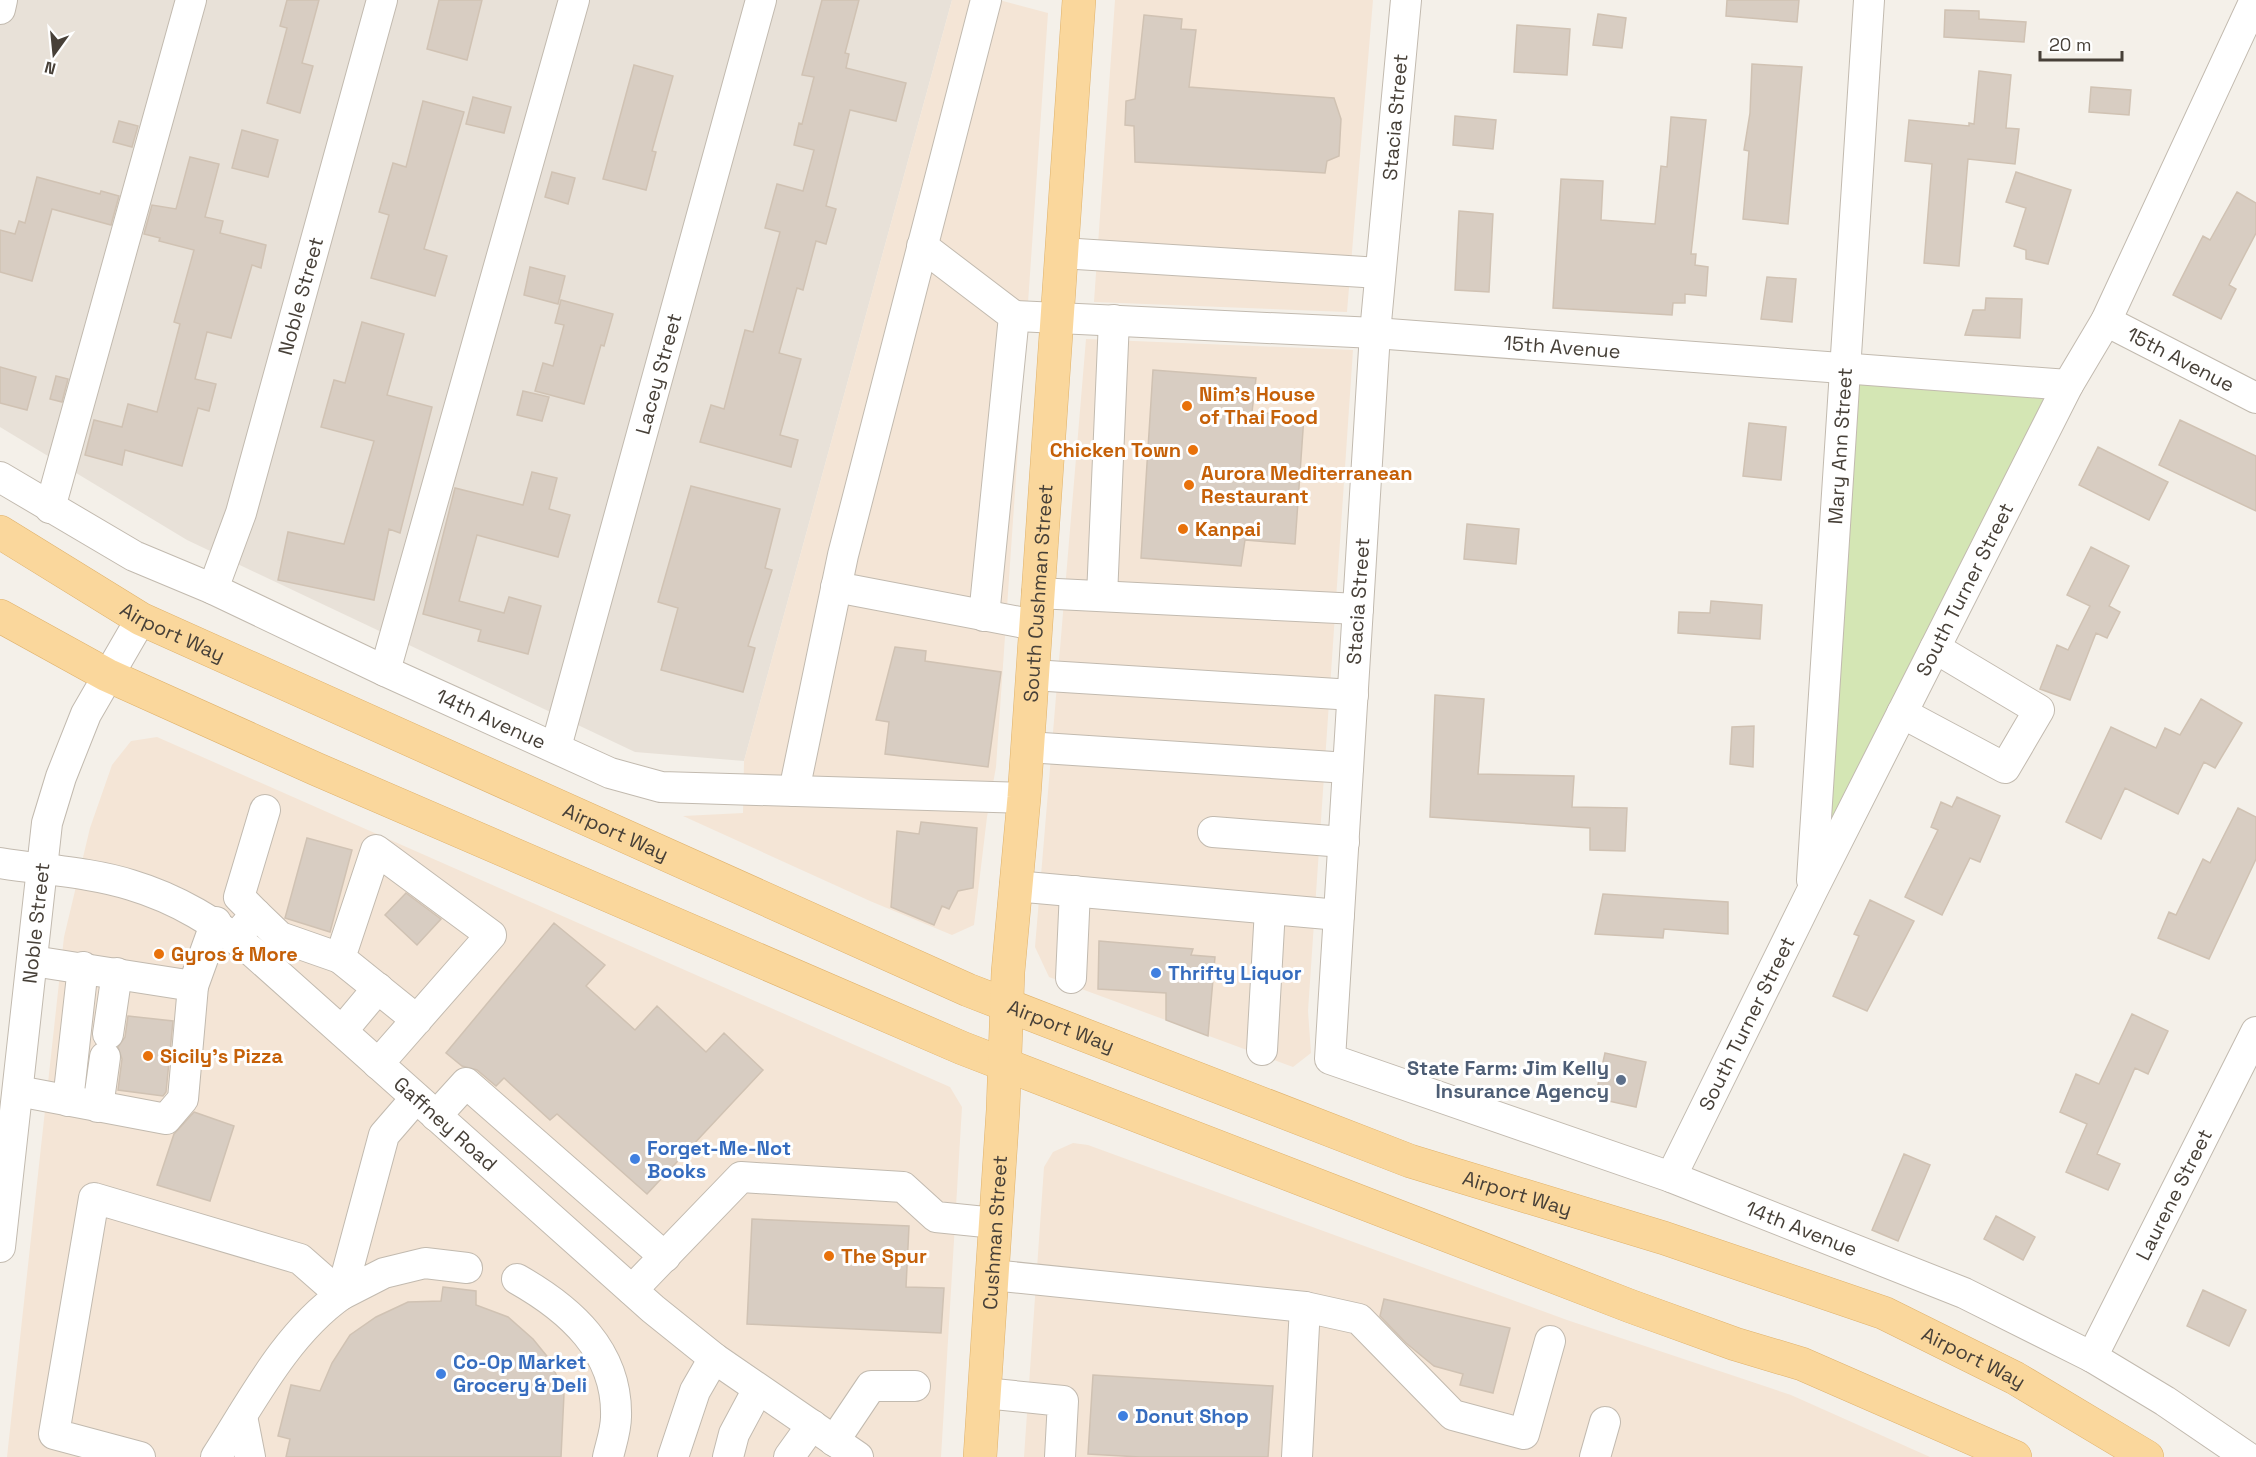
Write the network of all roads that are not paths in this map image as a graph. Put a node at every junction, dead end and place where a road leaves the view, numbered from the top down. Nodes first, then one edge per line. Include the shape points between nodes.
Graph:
1 (2, 0) edge
2 (191, 0) edge
3 (382, 0) edge
4 (574, 0) edge
5 (761, 0) edge
6 (986, 0) edge
7 (1079, 0) edge
8 (1406, 0) edge
9 (1869, 0) edge
10 (2255, 0) edge
11 (0, 9) edge
12 (922, 246) junction
13 (1061, 253) junction
14 (1380, 273) junction
15 (1014, 316) junction
16 (1056, 317) junction
17 (1114, 320) junction
18 (2106, 321) junction
19 (1375, 333) junction
20 (1843, 370) junction
21 (2068, 385) junction
22 (2256, 398) edge
23 (0, 477) edge
24 (50, 508) junction
25 (0, 532) edge
26 (836, 587) junction
27 (213, 589) junction
28 (1037, 593) junction
29 (1102, 596) junction
30 (1358, 609) junction
31 (984, 615) junction
32 (0, 616) edge
33 (141, 619) junction
34 (1035, 625) junction
35 (1935, 648) junction
36 (385, 671) junction
37 (107, 675) junction
38 (1032, 675) junction
39 (1353, 695) junction
40 (1902, 713) junction
41 (556, 747) junction
42 (1027, 747) junction
43 (1348, 768) junction
44 (794, 791) junction
45 (1024, 798) junction
46 (265, 810) dead end
47 (1213, 832) dead end
48 (1344, 842) junction
49 (0, 863) edge
50 (43, 870) junction
51 (1015, 886) junction
52 (1075, 891) junction
53 (1812, 891) junction
54 (1270, 909) junction
55 (256, 914) junction
56 (1339, 915) junction
57 (225, 930) junction
58 (340, 958) junction
59 (33, 961) junction
60 (83, 968) junction
61 (117, 973) junction
62 (1071, 978) dead end
63 (193, 986) junction
64 (378, 988) junction
65 (1006, 1007) junction
66 (417, 1020) junction
67 (342, 1031) junction
68 (2256, 1032) edge
69 (1262, 1050) dead end
70 (1330, 1059) joint
71 (378, 1064) junction
72 (1004, 1065) junction
73 (18, 1091) junction
74 (68, 1101) junction
75 (98, 1107) junction
76 (426, 1107) junction
77 (1671, 1177) junction
78 (995, 1222) junction
79 (0, 1247) edge
80 (665, 1257) junction
81 (467, 1268) dead end
82 (992, 1275) junction
83 (517, 1280) dead end
84 (632, 1290) junction
85 (341, 1295) junction
86 (1305, 1307) junction
87 (1550, 1341) dead end
88 (2092, 1357) junction
89 (714, 1359) junction
90 (915, 1386) dead end
91 (758, 1389) junction
92 (984, 1393) junction
93 (242, 1416) junction
94 (1605, 1422) dead end
95 (835, 1441) edge
96 (140, 1457) edge
97 (216, 1457) edge
98 (250, 1457) edge
99 (608, 1457) edge
100 (673, 1457) edge
101 (728, 1457) edge
102 (789, 1457) edge
103 (980, 1457) edge
104 (1059, 1457) edge
105 (1297, 1457) edge
106 (1595, 1457) edge
107 (2015, 1457) edge
108 (2147, 1457) edge
109 (2247, 1457) edge

1 - 11 street
2 - 24 street
3 - 27 street, Noble Street via 241,513
4 - 36 street
5 - 41 street, Lacey Street
6 - 12 street
7 - 13 main road, South Cushman Street
8 - 14 street, Stacia Street
9 - 20 street, Mary Ann Street
10 - 18 street, South Turner Street
12 - 15 street
12 - 26 street
13 - 14 street
13 - 16 main road, South Cushman Street
14 - 19 street, Stacia Street
15 - 16 street, 15th Avenue
15 - 31 street
16 - 17 street, 15th Avenue
16 - 28 main road, South Cushman Street
17 - 19 street, 15th Avenue
17 - 29 street
18 - 21 street, South Turner Street
18 - 22 street, 15th Avenue
19 - 20 street, 15th Avenue
19 - 30 street, Stacia Street
20 - 21 street, 15th Avenue
20 - 53 street, Mary Ann Street
21 - 35 street, South Turner Street
23 - 24 street, 14th Avenue
24 - 27 street, 14th Avenue via 134,556
25 - 33 main road, Airport Way
26 - 31 street
26 - 44 street
27 - 36 street, 14th Avenue
28 - 29 street
28 - 34 main road, South Cushman Street
29 - 30 street
30 - 39 street, Stacia Street
31 - 34 street
32 - 37 main road
33 - 37 street, Noble Street
33 - 65 main road, Airport Way
34 - 38 main road, South Cushman Street
35 - 40 street, South Turner Street
35 - 40 street via 2039,710 2005,768
36 - 41 street, 14th Avenue
37 - 50 street, Noble Street via 86,714 61,777 47,823
37 - 72 main road via 327,774
38 - 39 street
38 - 42 main road, South Cushman Street
39 - 43 street, Stacia Street
40 - 53 street, South Turner Street
41 - 44 street, 14th Avenue via 610,773 661,787
42 - 43 street
42 - 45 main road, South Cushman Street
43 - 48 street, Stacia Street
44 - 45 street, 14th Avenue
45 - 51 main road, South Cushman Street
46 - 55 street via 239,897
47 - 48 street
48 - 56 street, Stacia Street
49 - 50 street, Gaffney Road
50 - 57 street, Gaffney Road via 130,884 179,904
50 - 59 street, Noble Street
51 - 52 street
51 - 65 main road, South Cushman Street
52 - 54 street
52 - 62 street
53 - 77 street, South Turner Street
54 - 56 street
54 - 69 street
55 - 57 street
55 - 58 street via 280,936
56 - 70 street, Stacia Street
57 - 63 street
57 - 67 street, Gaffney Road
58 - 64 street
58 - 66 street via 376,850 492,935
59 - 60 street
59 - 73 street, Noble Street
60 - 61 street
60 - 74 street
61 - 63 street
61 - 75 street
63 - 75 street via 183,1099 166,1119
64 - 66 street
64 - 67 street
65 - 72 main road, Cushman Street
65 - 108 main road, Airport Way via 1410,1161 1664,1238 1884,1313 2015,1378
66 - 71 street
67 - 71 street, Gaffney Road
68 - 88 street, Laurene Street
70 - 77 street, 14th Avenue
71 - 76 street, Gaffney Road
72 - 78 main road, Cushman Street
72 - 107 main road via 1630,1306 1802,1364
73 - 74 street
73 - 79 street, Noble Street
74 - 75 street
76 - 80 street via 466,1083
76 - 84 street, Gaffney Road
76 - 85 street via 384,1135
77 - 88 street, 14th Avenue via 1964,1293
78 - 80 street via 936,1217 903,1187 741,1177
78 - 82 main road, Cushman Street
80 - 84 street
81 - 85 street via 425,1263 384,1273
82 - 86 street
82 - 92 main road, Cushman Street
83 - 99 street via 550,1298 600,1350 614,1383 616,1419
84 - 89 street, Gaffney Road
85 - 93 street via 317,1312
85 - 96 street via 300,1259 94,1198 54,1434
86 - 87 street via 1359,1319 1453,1415 1524,1434
86 - 105 street
88 - 109 street, 14th Avenue
89 - 91 street, Gaffney Road
89 - 100 street via 695,1391
90 - 95 street via 871,1386
91 - 95 street, Gaffney Road
91 - 101 street via 734,1434
92 - 103 main road, Cushman Street
92 - 104 street via 1063,1401
93 - 97 street
93 - 98 street
94 - 106 street
95 - 102 street

